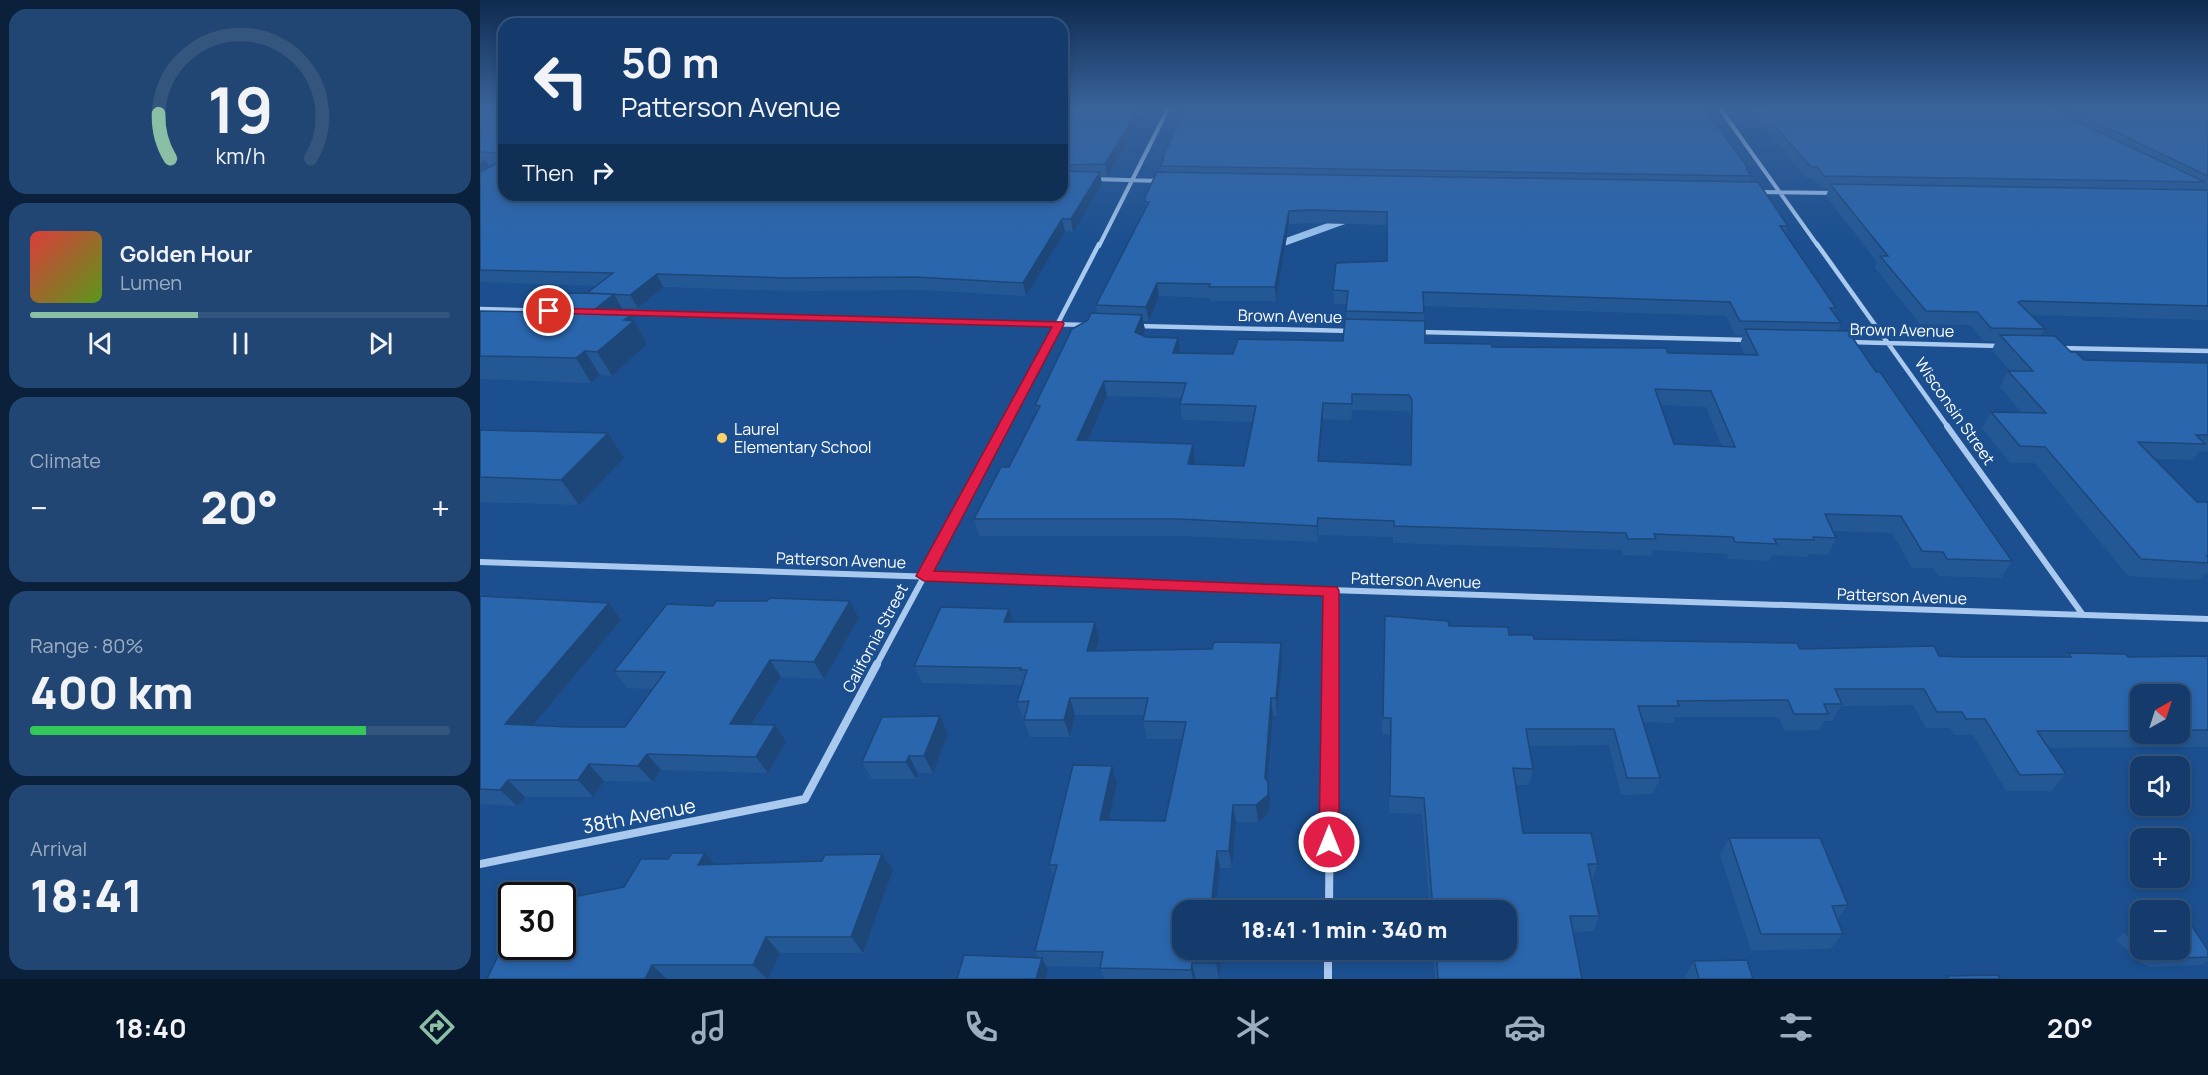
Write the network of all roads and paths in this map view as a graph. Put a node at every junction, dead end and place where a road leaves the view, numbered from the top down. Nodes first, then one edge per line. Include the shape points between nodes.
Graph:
1 (1146, 153) edge
2 (1752, 153) edge
3 (1085, 179) edge
4 (1132, 180) junction
5 (1167, 181) edge
6 (1757, 192) edge
7 (1781, 192) junction
8 (1840, 193) edge
9 (480, 309) edge
10 (563, 311) edge
11 (610, 312) edge
12 (1059, 324) junction
13 (1095, 325) edge
14 (1130, 326) edge
15 (1356, 331) edge
16 (1415, 332) edge
17 (1760, 340) edge
18 (1843, 342) edge
19 (1890, 343) junction
20 (2008, 346) edge
21 (2055, 348) edge
22 (2208, 351) edge
23 (480, 562) edge
24 (924, 576) junction
25 (1331, 591) junction
26 (2084, 615) junction
27 (2208, 620) edge
28 (805, 799) joint
29 (480, 864) edge
30 (1329, 900) edge
31 (1328, 960) edge
32 (1328, 979) edge

1 - 4 street, California Street
2 - 7 street, Wisconsin Street
3 - 4 street
4 - 5 street
4 - 12 street, California Street
6 - 7 street
7 - 8 street
7 - 19 street, Wisconsin Street
9 - 10 street
11 - 12 street
12 - 13 street
12 - 24 street, California Street
14 - 15 street, Brown Avenue
16 - 17 street
18 - 19 street, Brown Avenue
19 - 20 street, Brown Avenue
19 - 26 street, Wisconsin Street
21 - 22 street
23 - 24 street, Patterson Avenue
24 - 25 street, Patterson Avenue
24 - 28 street, California Street
25 - 26 street, Patterson Avenue
25 - 30 street
26 - 27 street, Patterson Avenue
28 - 29 street, 38th Avenue
31 - 32 street

